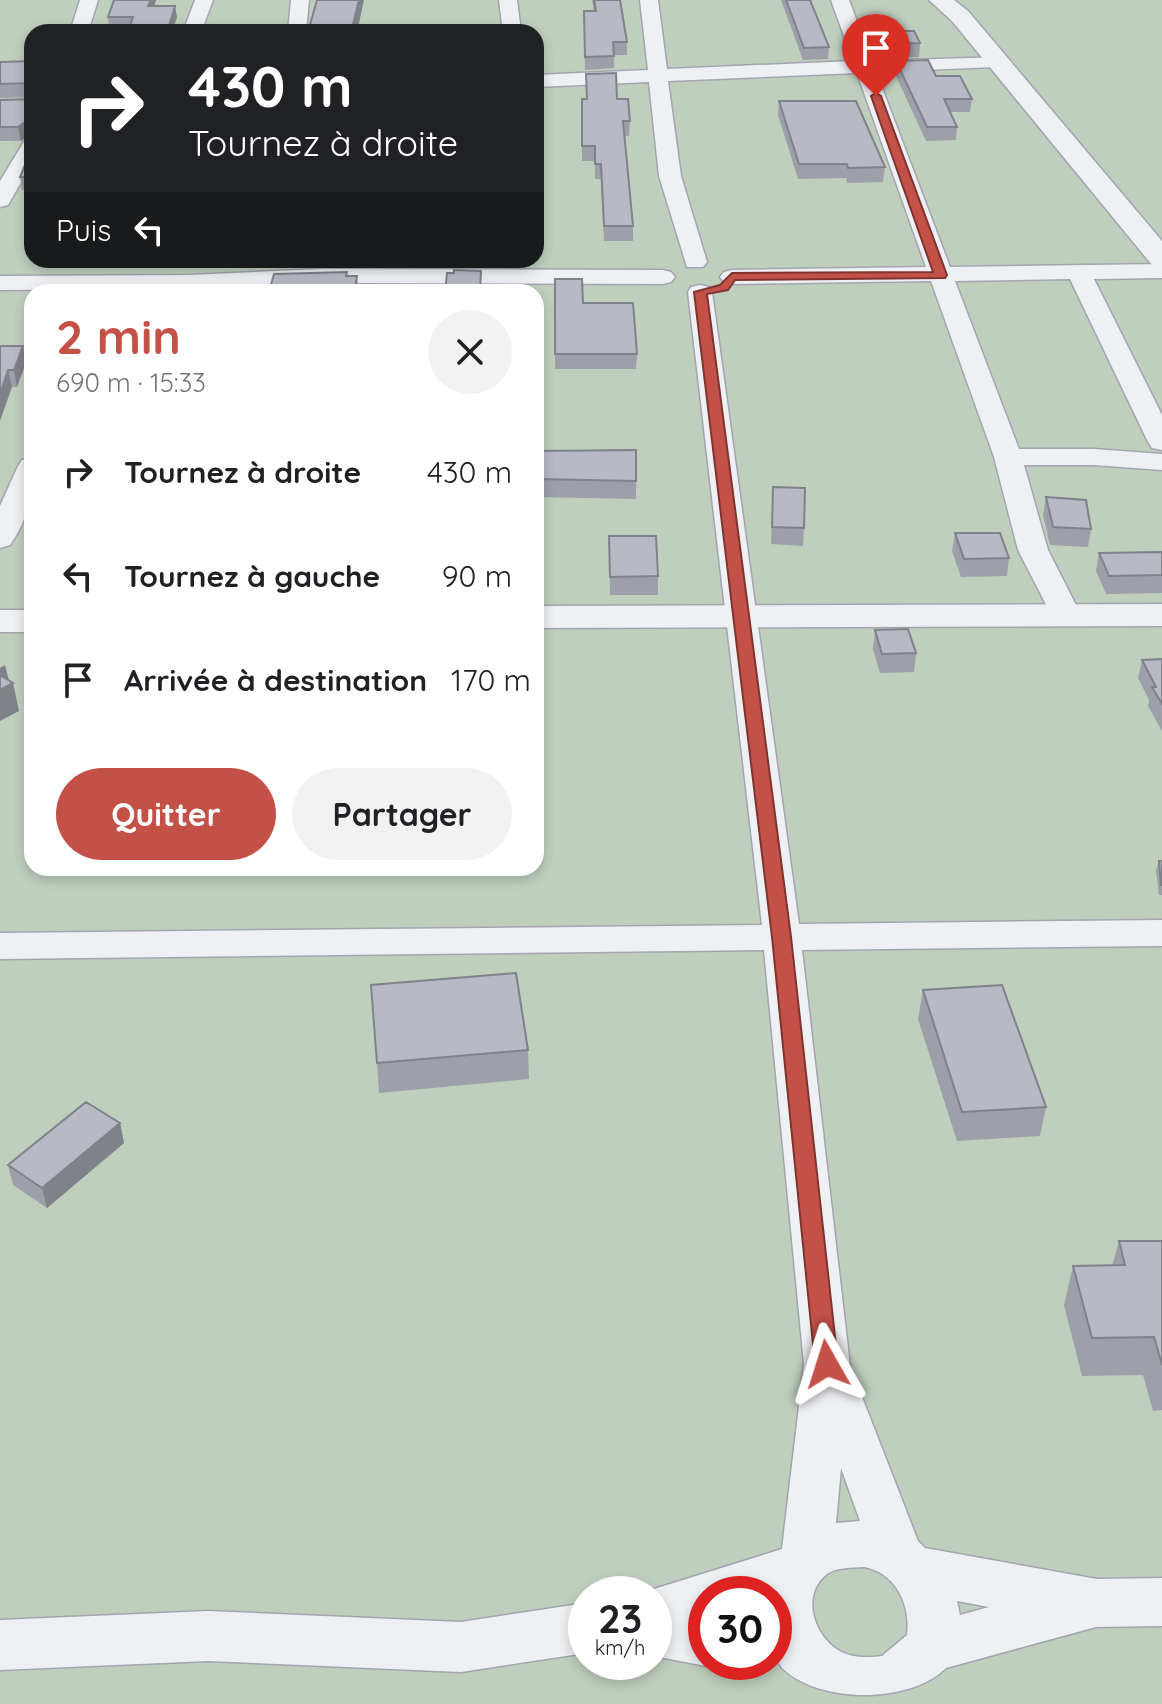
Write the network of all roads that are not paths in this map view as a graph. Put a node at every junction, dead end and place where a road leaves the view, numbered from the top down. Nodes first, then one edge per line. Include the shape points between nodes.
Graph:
1 (89, 0) edge
2 (204, 0) edge
3 (300, 0) edge
4 (508, 0) edge
5 (649, 0) edge
6 (840, 0) edge
7 (952, 3) edge
8 (82, 24) edge
9 (195, 24) edge
10 (298, 24) edge
11 (511, 24) edge
12 (995, 61) junction
13 (865, 67) junction
14 (544, 75) edge
15 (659, 76) junction
16 (24, 158) edge
17 (0, 200) edge
18 (1162, 259) edge
19 (1162, 271) edge
20 (1079, 273) junction
21 (941, 275) junction
22 (377, 276) edge
23 (237, 277) edge
24 (698, 277) junction
25 (104, 278) edge
26 (0, 283) edge
27 (1162, 442) edge
28 (1008, 457) junction
29 (1162, 462) edge
30 (24, 484) edge
31 (0, 539) edge
32 (1066, 615) junction
33 (1162, 615) edge
34 (544, 617) edge
35 (741, 618) junction
36 (0, 621) edge
37 (24, 621) edge
38 (1162, 933) edge
39 (782, 937) junction
40 (0, 946) edge
41 (827, 1364) junction
42 (802, 1562) junction
43 (907, 1563) junction
44 (763, 1576) edge
45 (1162, 1602) edge
46 (1097, 1603) junction
47 (568, 1631) edge
48 (0, 1645) edge
49 (931, 1647) junction
50 (793, 1657) edge

1 - 8 street
2 - 9 street
3 - 10 street
4 - 11 street
5 - 15 street
6 - 13 street
7 - 12 street
12 - 13 street
12 - 18 street
13 - 15 street
13 - 21 street
14 - 15 street
15 - 24 street via 670,176
16 - 17 street
19 - 20 street
20 - 21 street
20 - 27 street
21 - 24 street via 732,277 716,265
21 - 28 street
22 - 23 street
22 - 24 street via 663,277 675,265
23 - 25 street
24 - 35 street
25 - 26 street
28 - 29 street
28 - 32 street via 1033,550
30 - 31 street
32 - 33 street
32 - 35 street
34 - 35 street
35 - 39 street
36 - 37 street
38 - 39 street
39 - 40 street
39 - 41 street
41 - 42 street
41 - 43 street
42 - 43 street via 835,1544 867,1544
42 - 44 street
42 - 50 street via 786,1590
43 - 46 street
43 - 49 street via 931,1594 936,1621
45 - 46 street
46 - 49 street
47 - 48 street via 461,1647 208,1636
49 - 50 street via 915,1667 891,1680 863,1683 835,1677

